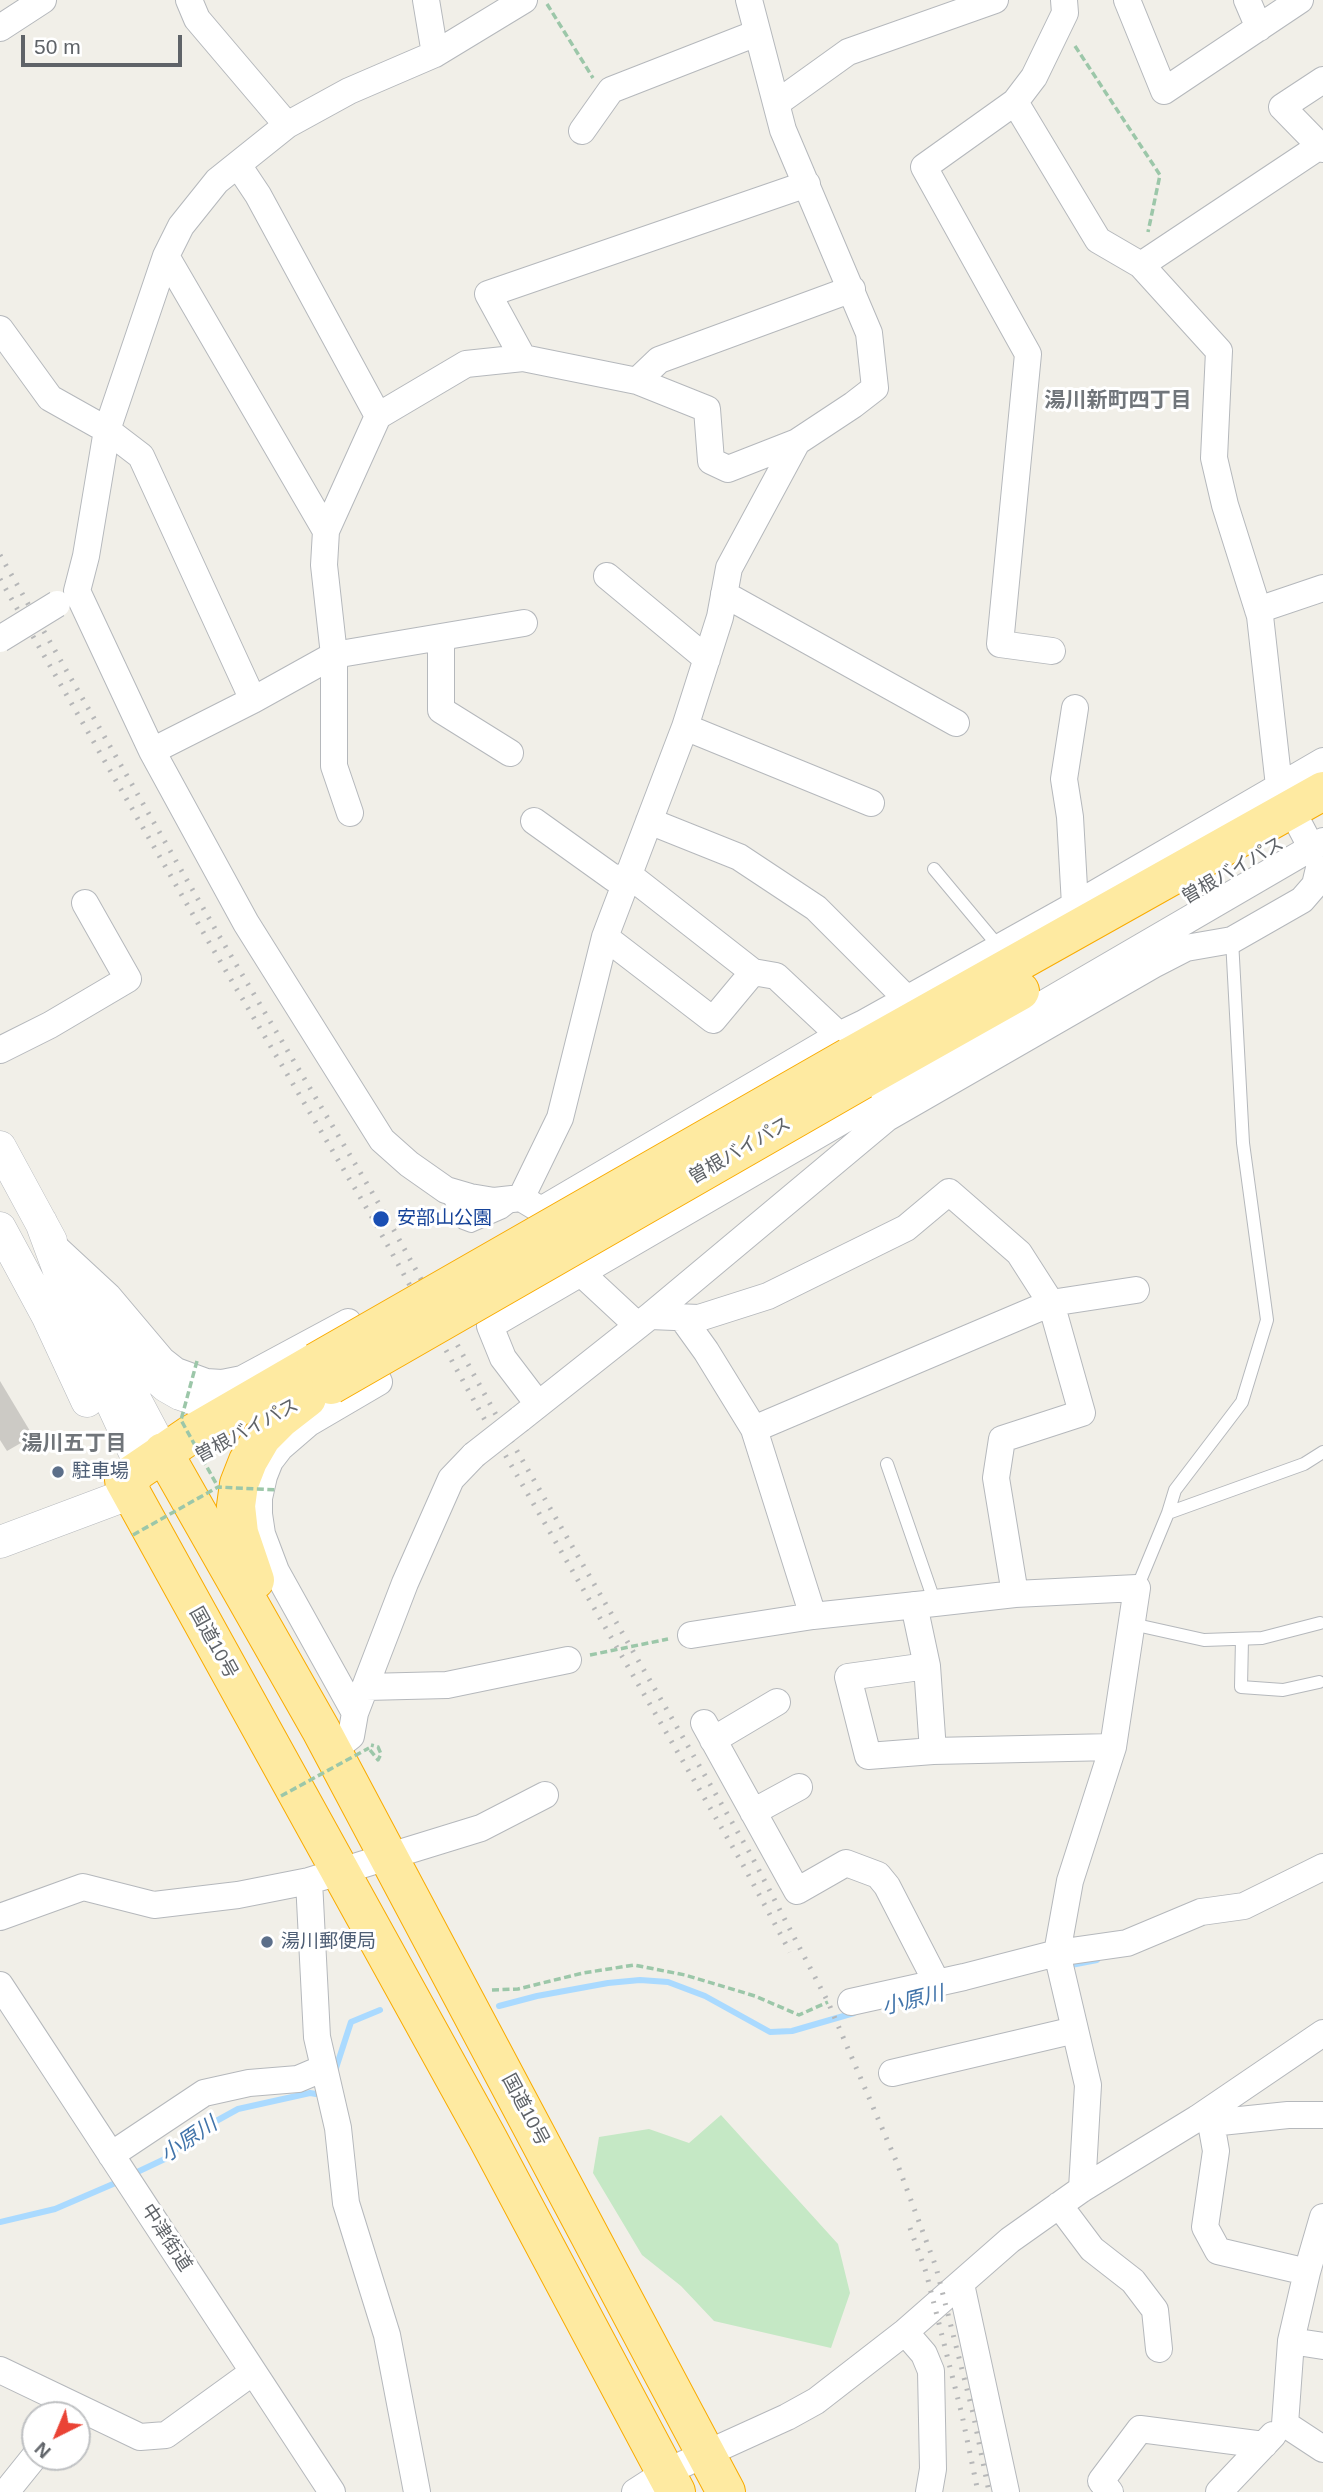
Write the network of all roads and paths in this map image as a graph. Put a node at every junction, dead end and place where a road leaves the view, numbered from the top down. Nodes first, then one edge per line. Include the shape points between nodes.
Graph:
1 (43, 0) edge
2 (189, 0) edge
3 (426, 0) edge
4 (524, 0) edge
5 (545, 0) edge
6 (749, 0) edge
7 (995, 0) edge
8 (1127, 0) edge
9 (1247, 0) edge
10 (1300, 0) edge
11 (1062, 11) edge
12 (0, 28) edge
13 (1259, 28) junction
14 (758, 33) junction
15 (435, 54) junction
16 (1323, 80) edge
17 (611, 90) junction
18 (1015, 102) junction
19 (777, 103) junction
20 (287, 125) junction
21 (582, 131) dead end
22 (1322, 147) edge
23 (238, 164) junction
24 (807, 184) junction
25 (166, 256) junction
26 (1141, 265) junction
27 (852, 289) junction
28 (0, 329) edge
29 (523, 358) junction
30 (637, 381) junction
31 (379, 416) junction
32 (107, 430) junction
33 (797, 442) junction
34 (326, 531) junction
35 (607, 576) dead end
36 (1323, 588) edge
37 (724, 594) junction
38 (67, 598) junction
39 (1258, 610) junction
40 (524, 622) dead end
41 (441, 637) junction
42 (0, 639) edge
43 (1052, 651) dead end
44 (334, 655) junction
45 (707, 659) junction
46 (253, 700) junction
47 (1074, 708) dead end
48 (956, 723) dead end
49 (685, 727) junction
50 (152, 751) junction
51 (510, 753) dead end
52 (1323, 761) edge
53 (871, 803) dead end
54 (350, 813) dead end
55 (1308, 818) edge
56 (534, 821) dead end
57 (649, 821) junction
58 (934, 869) dead end
59 (629, 875) junction
60 (85, 903) dead end
61 (1075, 905) junction
62 (606, 937) junction
63 (1232, 940) junction
64 (1000, 948) junction
65 (753, 972) junction
66 (907, 999) junction
67 (0, 1050) edge
68 (850, 1057) junction
69 (0, 1147) edge
70 (531, 1204) junction
71 (0, 1228) edge
72 (47, 1234) junction
73 (581, 1272) junction
74 (73, 1282) junction
75 (1136, 1290) dead end
76 (1051, 1303) junction
77 (683, 1319) junction
78 (643, 1321) junction
79 (197, 1361) dead end
80 (311, 1381) junction
81 (529, 1412) junction
82 (754, 1429) junction
83 (1323, 1451) edge
84 (887, 1464) dead end
85 (147, 1474) junction
86 (218, 1487) junction
87 (277, 1490) dead end
88 (1168, 1513) junction
89 (132, 1535) dead end
90 (0, 1542) edge
91 (1137, 1588) junction
92 (1015, 1594) junction
93 (924, 1604) junction
94 (813, 1616) junction
95 (1320, 1623) dead end
96 (1132, 1624) junction
97 (691, 1635) joint
98 (1242, 1639) junction
99 (568, 1660) joint
100 (927, 1666) junction
101 (1319, 1682) dead end
102 (366, 1687) junction
103 (777, 1702) dead end
104 (355, 1713) junction
105 (347, 1744) junction
106 (1113, 1747) junction
107 (933, 1751) junction
108 (799, 1787) dead end
109 (545, 1795) dead end
110 (281, 1796) dead end
111 (753, 1812) junction
112 (1323, 1867) edge
113 (349, 1869) junction
114 (0, 1917) edge
115 (1057, 1953) junction
116 (937, 1983) junction
117 (0, 1985) edge
118 (462, 1993) junction
119 (851, 2002) joint
120 (1075, 2030) junction
121 (1323, 2034) edge
122 (324, 2068) junction
123 (892, 2073) dead end
124 (1323, 2115) edge
125 (1204, 2121) junction
126 (115, 2160) junction
127 (1082, 2189) junction
128 (1059, 2205) junction
129 (1323, 2217) edge
130 (1307, 2272) junction
131 (961, 2284) junction
132 (905, 2332) junction
133 (1292, 2342) junction
134 (1323, 2346) edge
135 (1159, 2349) dead end
136 (0, 2370) edge
137 (253, 2372) junction
138 (54, 2401) edge
139 (91, 2418) edge
140 (1285, 2424) junction
141 (1264, 2445) junction
142 (1323, 2449) edge
143 (707, 2452) junction
144 (23, 2471) edge
145 (671, 2482) edge
146 (6, 2492) edge
147 (332, 2492) edge
148 (417, 2492) edge
149 (635, 2492) edge
150 (726, 2492) edge
151 (929, 2492) edge
152 (1006, 2492) edge
153 (1110, 2492) edge
154 (1219, 2492) edge

1 - 12 street
2 - 20 street via 197,19
3 - 15 street
4 - 15 street
5 - 17 path via 597,85
6 - 14 street
7 - 19 street via 848,52
8 - 13 street via 1164,91
9 - 13 street
10 - 13 street
11 - 18 street via 1034,77
11 - 26 path via 1160,175
14 - 17 street
14 - 19 street
15 - 20 street via 349,91
16 - 22 street via 1282,107
17 - 21 street
18 - 26 street via 1098,240
18 - 43 street via 924,167 1028,354 1000,644
19 - 24 street via 783,130
20 - 23 street
22 - 26 street
23 - 25 street via 217,181 181,226
23 - 31 street
24 - 27 street
24 - 29 street via 488,294
25 - 32 street
25 - 34 street
26 - 39 street via 1219,351 1213,458
27 - 30 street via 659,360
27 - 33 street via 869,333 875,388
28 - 32 street via 50,398
29 - 30 street
29 - 31 street via 466,364
30 - 33 street via 707,409 711,461 728,469
31 - 34 street
32 - 38 street via 86,556
32 - 46 street via 141,456
33 - 37 street via 729,568
34 - 44 street via 324,565
35 - 45 street
36 - 39 street
37 - 45 street
37 - 48 street
38 - 42 street, bridge
38 - 50 street
39 - 55 street
40 - 41 street
41 - 44 street
41 - 51 street via 441,710
44 - 46 street
44 - 54 street via 334,766
45 - 49 street
46 - 50 street
47 - 61 street via 1064,779
49 - 53 street
49 - 57 street
50 - 70 street via 246,923 382,1140 446,1190 470,1198
52 - 55 street
55 - 61 street
55 - 63 street via 1320,864 1315,885 1302,900
55 - 68 highway, 曽根バイパス
55 - 73 street
56 - 59 street via 615,879
57 - 59 street
57 - 66 street via 738,857 816,908
58 - 64 lane
59 - 62 street
59 - 65 street
60 - 67 street via 128,979
61 - 64 street
62 - 65 street via 713,1020
62 - 70 street via 560,1118
63 - 78 street via 1186,948 887,1118
63 - 88 lane via 1243,1143 1267,1320 1242,1402 1175,1490
64 - 66 street
65 - 68 street via 776,976
66 - 68 street
68 - 70 street
68 - 80 highway, 曽根バイパス, bridge
69 - 72 street
70 - 73 street
71 - 85 street via 48,1317
72 - 74 street
72 - 85 street via 92,1360
72 - 104 street via 162,1360 176,1371 206,1382 242,1379 348,1322 379,1382 309,1423 280,1448 264,1476 259,1514 276,1571
73 - 78 street
73 - 81 street via 490,1326
74 - 80 street via 139,1362 180,1394 229,1399
74 - 85 street
75 - 76 street
76 - 77 street via 1019,1253 949,1192 906,1228 768,1296
76 - 82 street
76 - 92 street via 1082,1413 1002,1439 996,1478
77 - 78 street
77 - 82 street
78 - 81 street
79 - 86 path, bridge via 181,1420
80 - 85 highway, 曽根バイパス via 260,1421
80 - 105 highway via 262,1437 239,1484 236,1506 248,1564
81 - 102 street, bridge via 451,1479
82 - 94 street
83 - 88 lane via 1304,1464
84 - 93 lane
85 - 90 street via 87,1508
85 - 105 highway
85 - 113 highway, 国道10号
86 - 87 path, bridge
86 - 89 path, bridge
88 - 91 lane
91 - 92 street
91 - 96 street
92 - 93 street
93 - 94 street
93 - 100 street
94 - 97 street
95 - 98 lane
96 - 98 lane via 1204,1640
96 - 106 street
97 - 99 path
98 - 101 lane via 1241,1686 1283,1690
99 - 102 street via 447,1685
100 - 107 street
100 - 107 street via 848,1677 868,1756
102 - 104 street
103 - 111 street via 709,1732
104 - 105 street
105 - 110 path, bridge
105 - 113 highway, 国道10号
106 - 107 street
106 - 115 street via 1070,1881
108 - 111 street
109 - 113 street via 481,1828
111 - 116 street via 797,1891 846,1863 878,1875
112 - 115 street via 1244,1906 1201,1912 1126,1943
113 - 114 street via 238,1895 154,1905 83,1887
113 - 118 highway, 国道10号
113 - 122 street via 317,2037
113 - 145 highway, 国道10号
115 - 116 street
115 - 120 street
116 - 119 street
117 - 126 street, 中津街道
118 - 119 path via 518,1989 634,1965 755,1996 799,2015 828,2002
118 - 143 highway, 国道10号
120 - 123 street
120 - 127 street via 1088,2085
121 - 125 street
122 - 126 street via 298,2079 249,2083 204,2094
122 - 148 street via 338,2128 346,2203 387,2335
124 - 125 street
125 - 127 street
125 - 130 street via 1216,2151 1205,2227 1218,2251
126 - 137 street, 中津街道
127 - 128 street
128 - 131 street via 1010,2239
128 - 135 street via 1092,2249 1133,2281 1155,2310
129 - 130 street
130 - 133 street
131 - 132 street
131 - 152 street
132 - 143 street via 816,2402
132 - 151 street via 924,2354 931,2371 933,2469
133 - 134 street
133 - 140 street
136 - 138 street
137 - 139 street via 166,2435 140,2437
137 - 147 street, 中津街道
140 - 141 street
140 - 142 street
141 - 153 street via 1140,2429 1101,2481
141 - 154 street
143 - 145 street
143 - 150 highway, 国道10号
144 - 146 street
145 - 149 street

